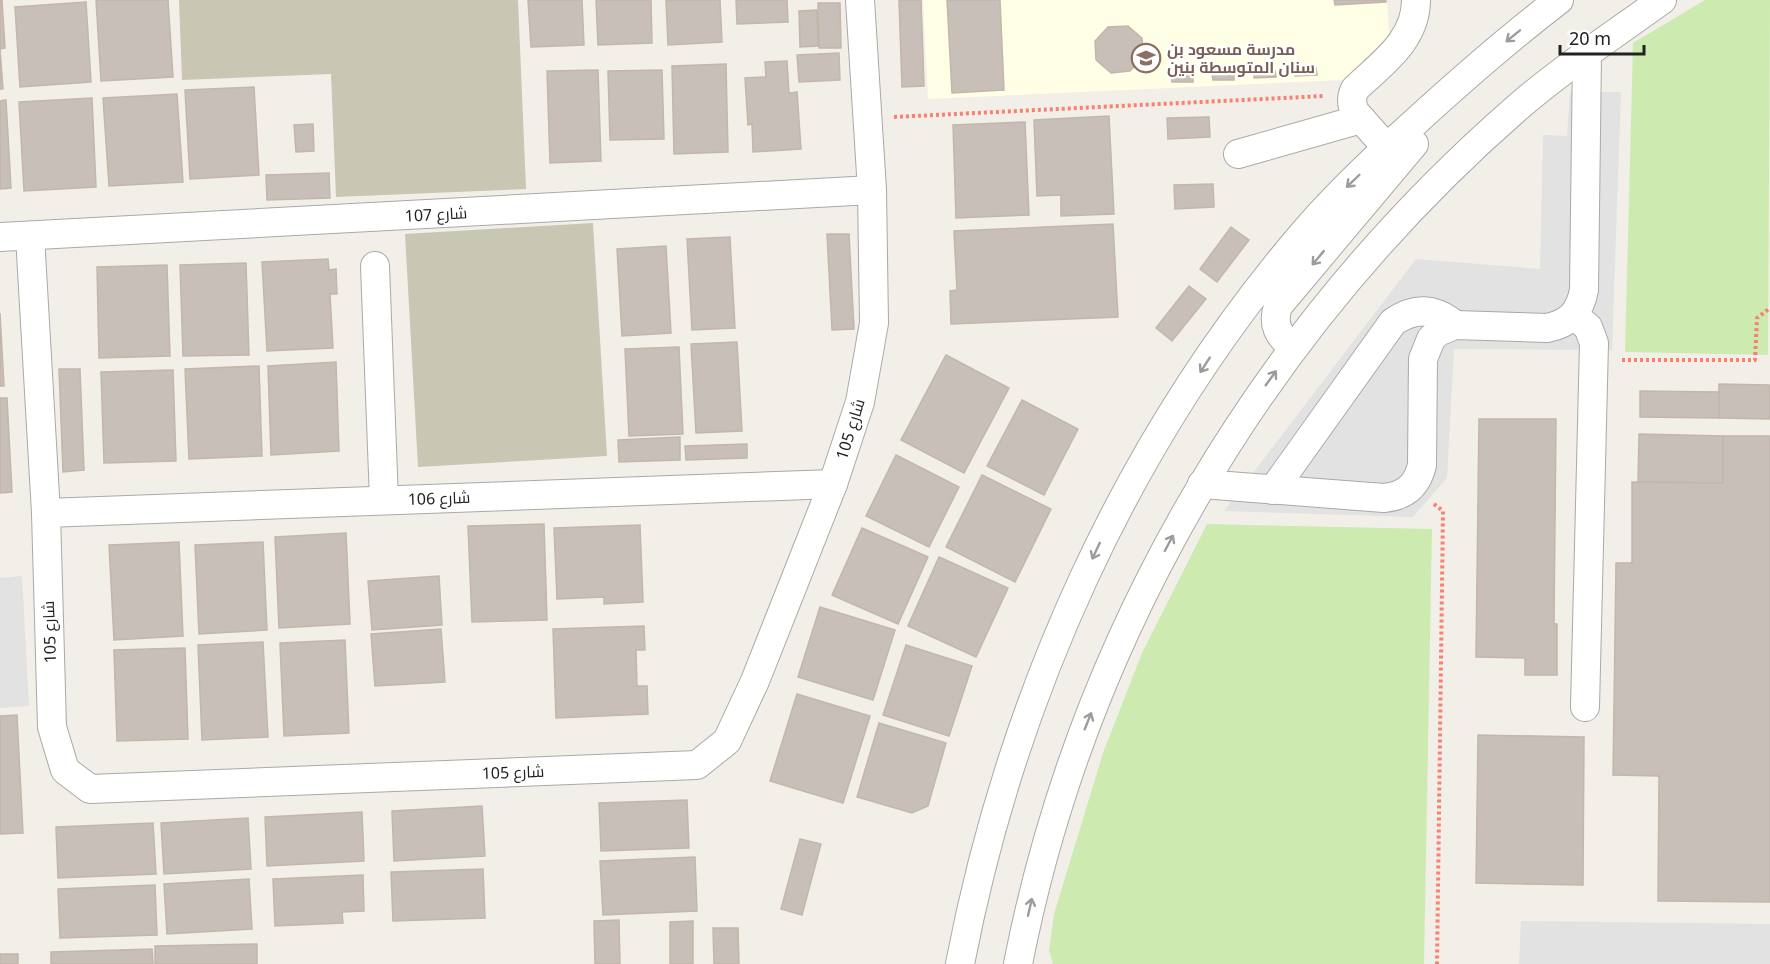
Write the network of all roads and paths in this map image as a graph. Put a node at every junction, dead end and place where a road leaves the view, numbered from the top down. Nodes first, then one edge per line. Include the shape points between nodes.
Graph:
1 (860, 0) edge
2 (1416, 0) edge
3 (1559, 0) edge
4 (1662, 0) edge
5 (1587, 54) junction
6 (1475, 67) junction
7 (1356, 107) junction
8 (868, 118) junction
9 (1387, 148) junction
10 (1238, 154) dead end
11 (872, 190) junction
12 (30, 236) junction
13 (0, 237) edge
14 (375, 266) dead end
15 (1770, 308) edge
16 (1574, 316) junction
17 (1455, 325) junction
18 (1294, 348) junction
19 (1594, 360) junction
20 (832, 483) junction
21 (1202, 484) junction
22 (1413, 486) junction
23 (1273, 490) junction
24 (384, 500) junction
25 (46, 513) junction
26 (1586, 707) dead end
27 (1019, 963) edge
28 (960, 964) edge
29 (1437, 964) edge

1 - 8 street, شارع 105
2 - 7 street via 1408,35 1355,89
3 -> 6 street
4 - 5 street
5 - 16 street via 1584,290
5 - 18 street via 1520,106 1455,165 1390,231
6 - 9 street
6 -> 18 street via 1441,113 1278,306 1275,325
7 - 8 path
7 - 9 street
7 - 10 street
8 - 11 street, شارع 105
9 -> 28 street via 1341,192 1263,282 1227,331 1125,492 1095,551 1020,736 980,871
11 - 12 street, شارع 107
11 - 20 street, شارع 105 via 874,323 860,402
12 - 13 street, شارع 107
12 - 25 street, شارع 105
14 - 24 street
15 - 19 path via 1757,318 1755,360
16 - 17 street via 1547,328
16 - 19 street via 1582,320 1592,335
17 - 22 street via 1438,332 1423,359 1422,465
17 - 23 street via 1427,310 1416,310 1393,322
21 -> 18 street
19 - 26 street
20 - 24 street, شارع 106
20 - 25 street, شارع 105 via 755,681 727,741 697,765 90,789 65,770 52,727
21 - 23 street
27 -> 21 street via 1040,868 1082,736 1131,619
22 - 23 street via 1405,493 1384,498
22 - 29 path via 1443,511
24 - 25 street, شارع 106

